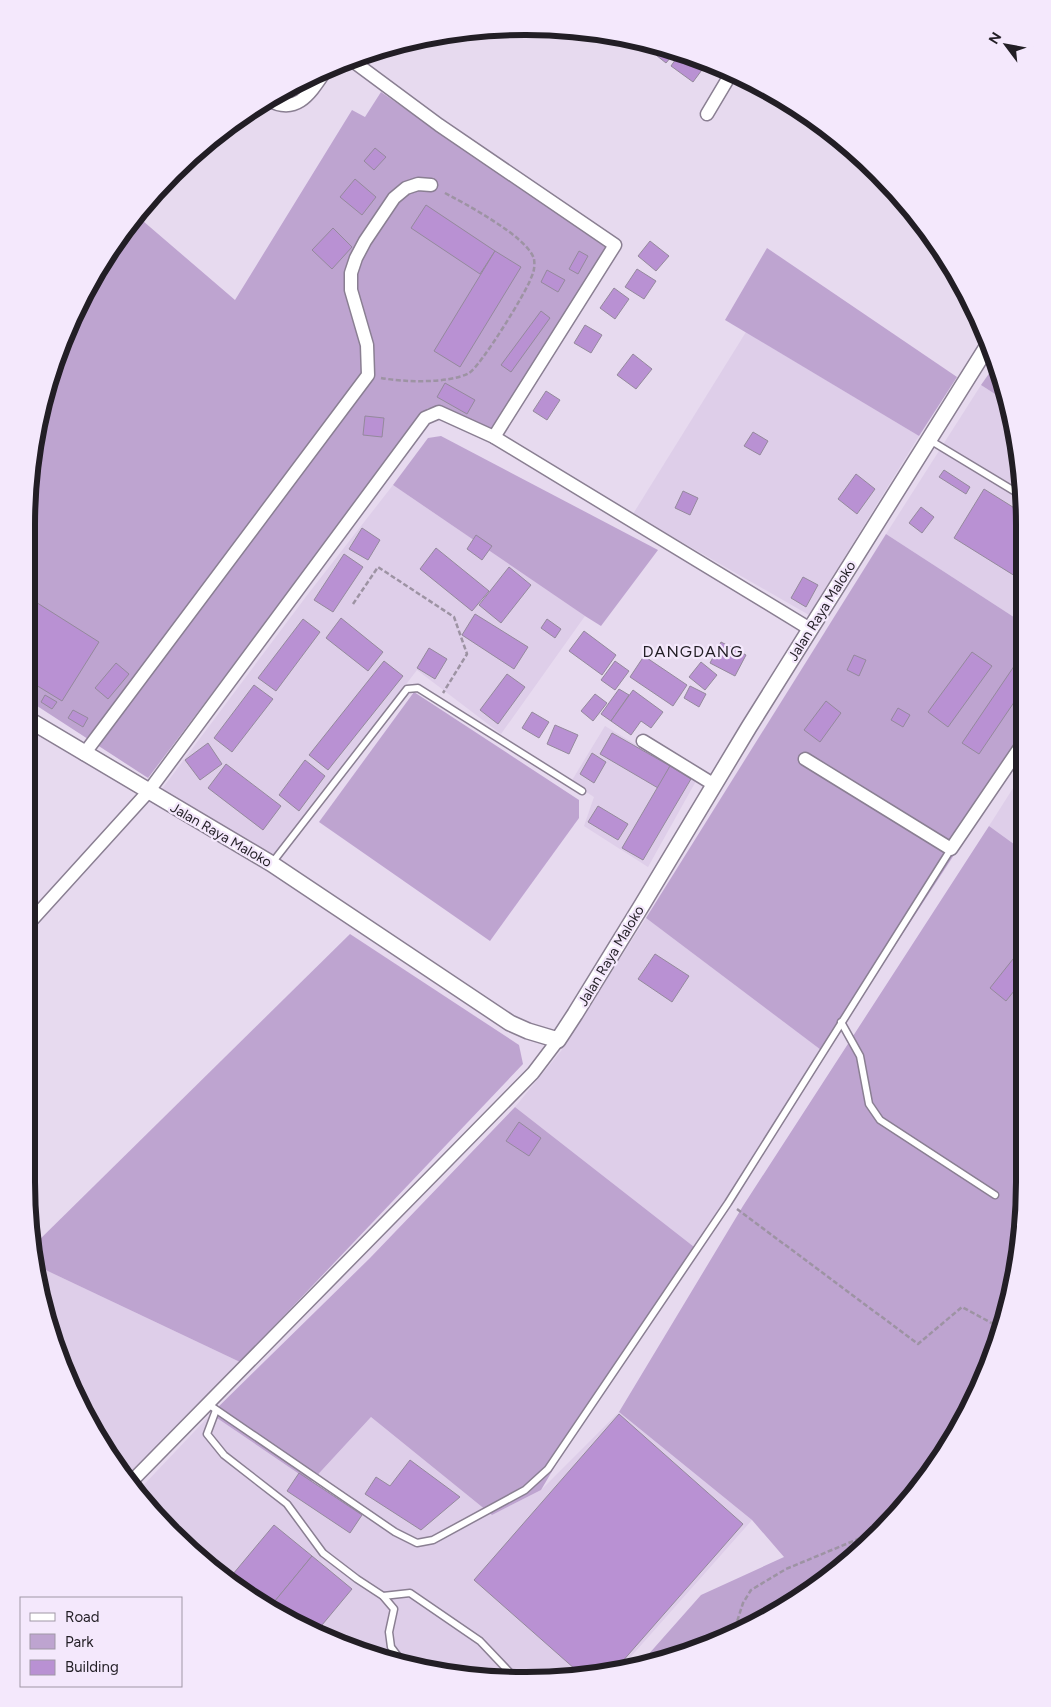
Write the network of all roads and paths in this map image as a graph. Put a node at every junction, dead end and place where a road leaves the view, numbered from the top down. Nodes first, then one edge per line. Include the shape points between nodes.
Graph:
1 (357, 65) edge
2 (728, 79) edge
3 (318, 82) edge
4 (275, 104) edge
5 (707, 114) dead end
6 (431, 185) joint
7 (984, 352) edge
8 (368, 375) junction
9 (494, 438) junction
10 (928, 439) junction
11 (1015, 491) edge
12 (353, 604) dead end
13 (810, 629) junction
14 (438, 701) junction
15 (35, 724) edge
16 (643, 742) dead end
17 (1016, 753) edge
18 (84, 754) junction
19 (805, 759) dead end
20 (713, 784) junction
21 (582, 791) dead end
22 (148, 792) junction
23 (951, 849) junction
24 (272, 864) junction
25 (35, 916) edge
26 (841, 1022) junction
27 (558, 1040) junction
28 (995, 1195) dead end
29 (728, 1203) junction
30 (994, 1324) edge
31 (212, 1406) junction
32 (135, 1478) edge
33 (863, 1537) edge
34 (383, 1596) junction
35 (736, 1624) edge
36 (397, 1654) edge
37 (509, 1671) edge

1 - 9 street via 615,245
2 - 5 street
3 - 4 street via 301,101 288,106
6 - 8 street via 418,184 406,188 394,198 365,241 351,273 351,290 367,345
6 - 8 path via 496,222 520,240 534,259 531,279 495,340 470,373 424,381
7 - 10 street, Jalan Raya Maloko
8 - 18 street
9 - 13 street
9 - 22 street via 439,412 425,418
10 - 11 lane
10 - 13 street, Jalan Raya Maloko
12 - 14 path via 378,567 454,617 467,654
13 - 20 street, Jalan Raya Maloko
14 - 21 lane
14 - 24 lane via 418,688 407,689
15 - 18 street, Jalan Raya Maloko
16 - 20 street
17 - 23 street
18 - 22 street, Jalan Raya Maloko
19 - 23 street
20 - 27 street, Jalan Raya Maloko
22 - 24 street, Jalan Raya Maloko
22 - 25 street
23 - 26 lane
24 - 27 street, Jalan Raya Maloko via 510,1023
26 - 28 lane via 860,1056 869,1104 880,1120
26 - 29 lane
27 - 31 street via 533,1073
29 - 30 path via 918,1344 962,1307
29 - 31 lane via 548,1470 525,1490 433,1540 417,1543 395,1532
31 - 32 street
31 - 34 lane via 207,1434 224,1455 287,1504 323,1553
33 - 35 path via 786,1568 751,1590
34 - 36 lane via 394,1609 389,1632 391,1646
34 - 37 lane via 410,1593 480,1641

